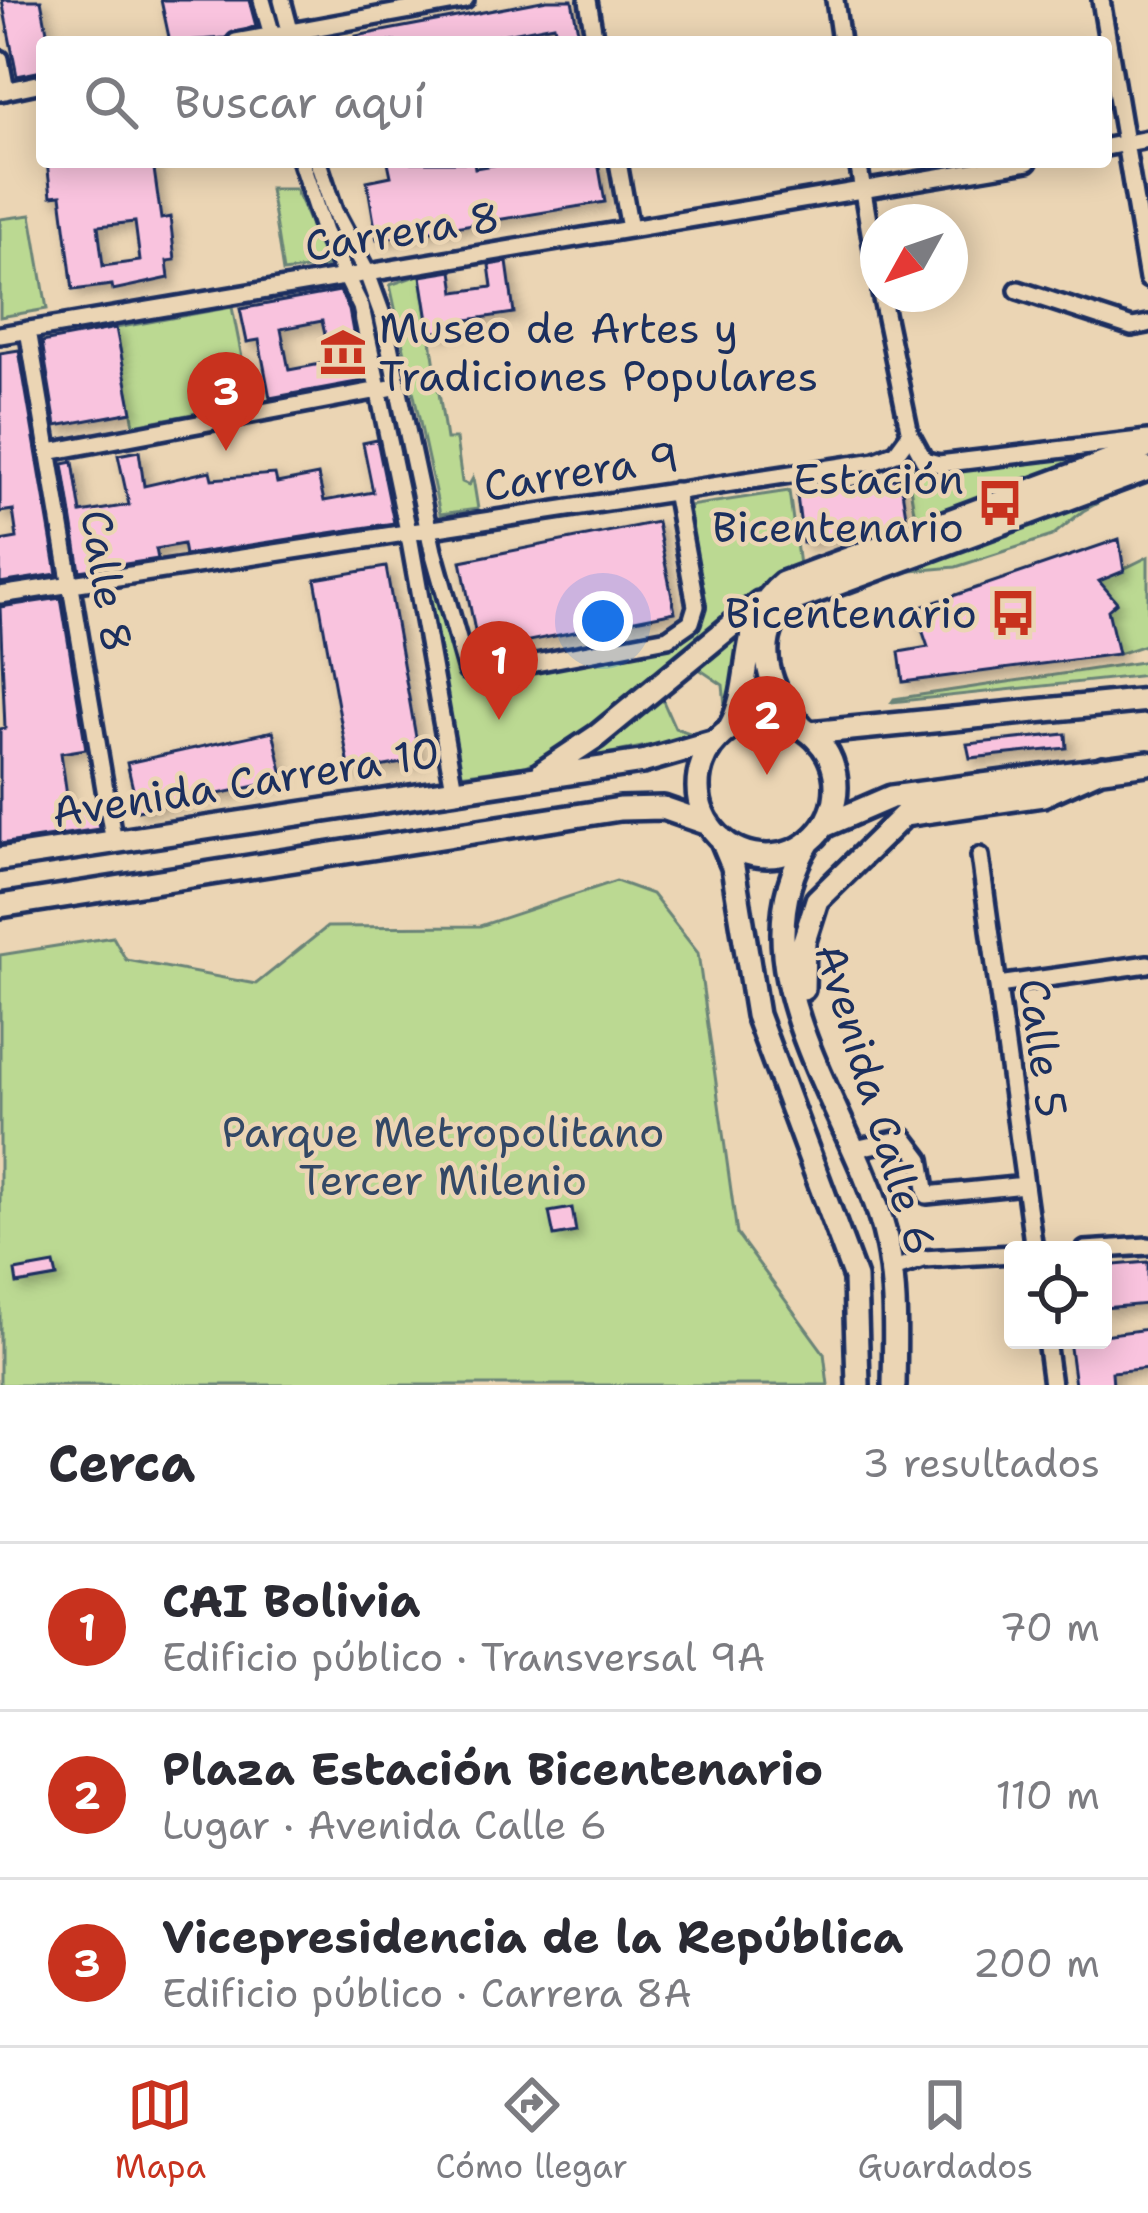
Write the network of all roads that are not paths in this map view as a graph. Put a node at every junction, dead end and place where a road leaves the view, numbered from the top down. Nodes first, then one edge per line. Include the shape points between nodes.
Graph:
1 (262, 0) edge
2 (282, 0) edge
3 (465, 0) edge
4 (588, 0) edge
5 (836, 0) edge
6 (1101, 0) edge
7 (272, 36) edge
8 (292, 36) edge
9 (297, 36) edge
10 (595, 36) edge
11 (840, 36) edge
12 (1107, 36) edge
13 (0, 59) edge
14 (1112, 66) edge
15 (36, 84) edge
16 (3, 91) edge
17 (1148, 139) edge
18 (1125, 144) junction
19 (1112, 146) edge
20 (303, 168) edge
21 (320, 168) edge
22 (619, 168) edge
23 (859, 168) edge
24 (992, 168) edge
25 (862, 190) junction
26 (865, 204) edge
27 (630, 229) junction
28 (367, 274) junction
29 (349, 277) junction
30 (1148, 279) edge
31 (1018, 290) dead end
32 (885, 312) edge
33 (1148, 324) edge
34 (28, 330) junction
35 (0, 335) edge
36 (398, 386) junction
37 (380, 390) junction
38 (910, 434) junction
39 (1148, 443) edge
40 (49, 452) junction
41 (1148, 469) edge
42 (675, 491) junction
43 (409, 532) junction
44 (429, 532) junction
45 (71, 584) junction
46 (774, 590) junction
47 (0, 595) edge
48 (1148, 700) edge
49 (806, 730) junction
50 (722, 735) junction
51 (1148, 764) edge
52 (1103, 768) junction
53 (532, 779) junction
54 (454, 789) junction
55 (825, 825) junction
56 (715, 831) junction
57 (809, 842) junction
58 (114, 843) junction
59 (980, 856) dead end
60 (0, 859) edge
61 (0, 906) edge
62 (1148, 964) edge
63 (998, 985) junction
64 (802, 1026) junction
65 (859, 1148) dead end
66 (1025, 1185) junction
67 (1033, 1241) edge
68 (1148, 1246) edge
69 (1112, 1248) edge
70 (1004, 1254) edge
71 (892, 1270) junction
72 (1047, 1349) edge
73 (858, 1385) edge
74 (894, 1385) edge
75 (1052, 1385) edge

1 - 7 street
2 - 8 street
3 - 9 street
4 - 10 street
5 - 11 street
6 - 12 street
13 - 16 street
14 - 18 street
15 - 16 street
17 - 18 street
18 - 19 street
18 - 30 street
20 - 29 street
21 - 28 street
22 - 27 street
23 - 25 street
24 - 25 street, Carrera 8
25 - 26 street
25 - 27 street, Carrera 8
27 - 28 street, Carrera 8
28 - 29 street, Carrera 8
28 - 36 street
29 - 34 street, Carrera 8
29 - 37 street
31 - 33 street via 1132,327
32 - 38 street
34 - 35 street, Carrera 8
34 - 40 street, Calle 8
36 - 37 street
36 - 44 street
37 - 40 street
37 - 43 street
38 - 39 street via 924,460 939,464
38 - 42 street, Carrera 9 via 877,461
39 - 46 main road
40 - 45 street, Calle 8
41 - 49 main road via 791,602 768,636 767,671
42 - 44 street, Carrera 9
42 - 44 street via 696,606 685,629 472,674 460,660
43 - 44 street, Carrera 9
43 - 45 street, Carrera 9
43 - 54 street
45 - 47 street, Carrera 9
45 - 58 street, Calle 8
46 - 50 main road via 751,628 745,691
46 - 53 main road via 597,736
48 - 49 main road
49 - 50 main road via 758,718
49 - 55 main road via 836,778
50 - 53 main road, Avenida Carrera 10 via 670,758
50 - 56 main road via 698,781
51 - 52 main road
52 - 55 main road via 891,797
52 - 64 main road via 1043,795 910,812 886,829 810,913
53 - 54 main road, Avenida Carrera 10
54 - 58 main road, Avenida Carrera 10
55 - 57 main road
56 - 57 main road via 744,852 771,856
56 - 61 main road, Avenida Carrera 10 via 663,808 620,809
56 - 73 main road, Avenida Calle 6 via 733,867 757,1015 855,1278
57 - 64 main road, Avenida Calle 6 via 782,910
58 - 60 main road, Avenida Carrera 10
59 - 63 street, Calle 5
62 - 63 street
63 - 66 street, Calle 5
64 - 71 main road, Avenida Calle 6 via 879,1216
65 - 66 street via 905,1138 921,1159 927,1195
66 - 67 street, Calle 5
68 - 69 street
70 - 71 street via 923,1259
71 - 74 main road, Avenida Calle 6
72 - 75 street

